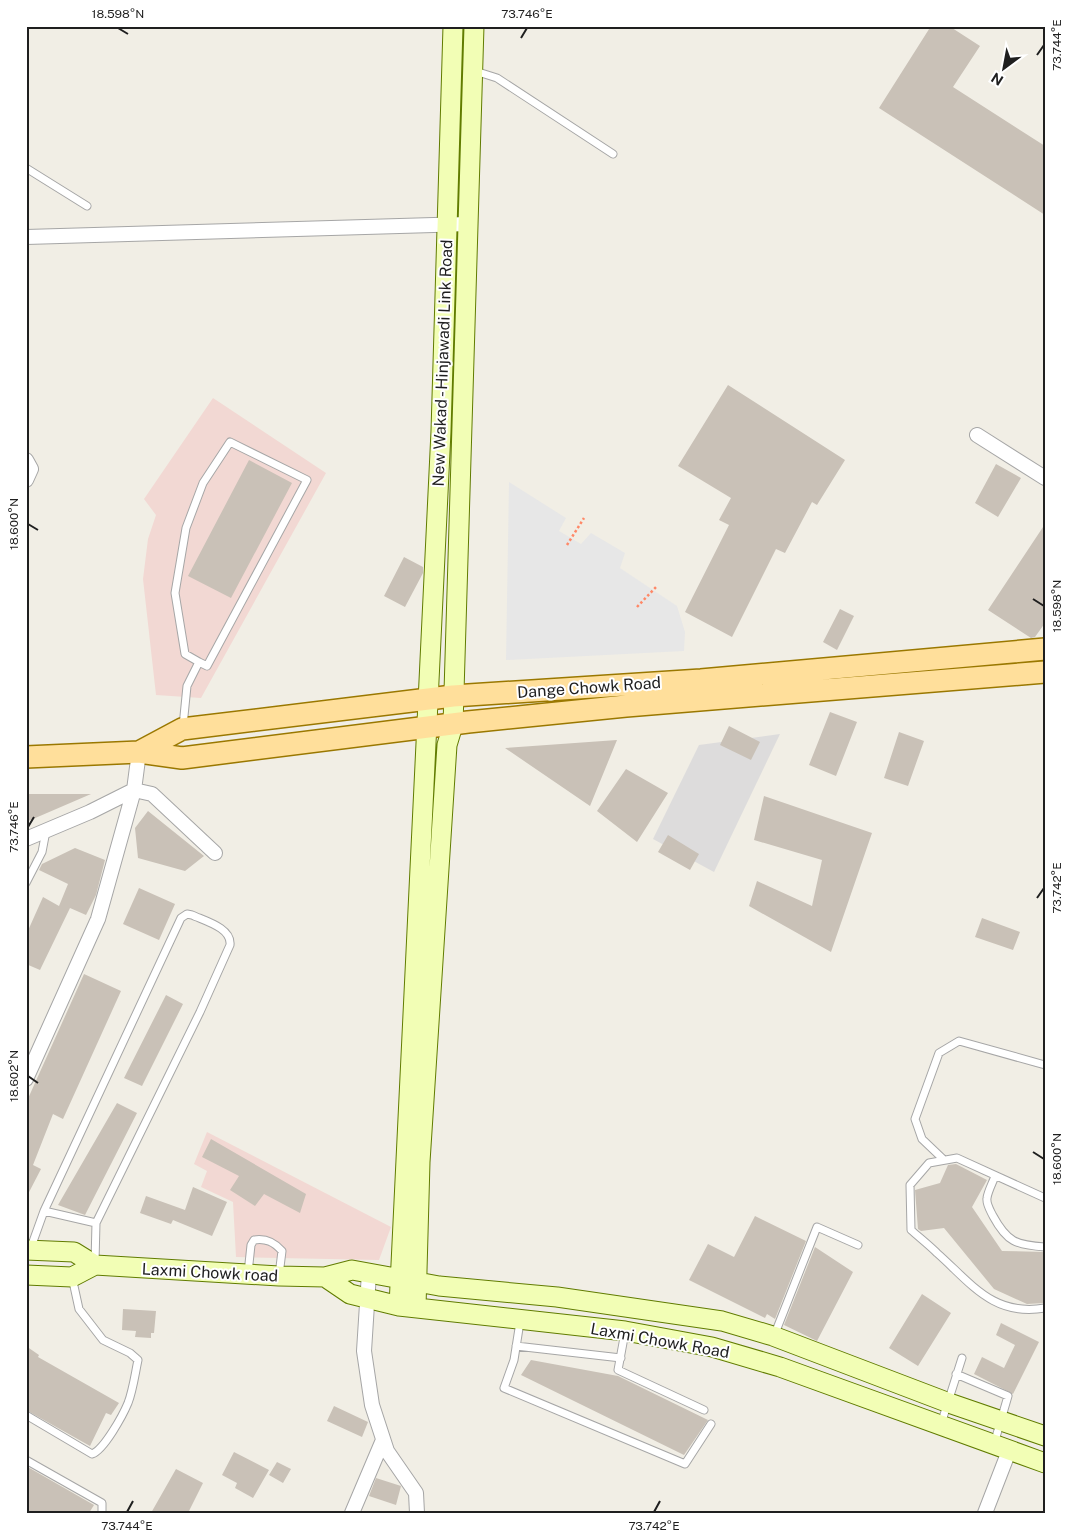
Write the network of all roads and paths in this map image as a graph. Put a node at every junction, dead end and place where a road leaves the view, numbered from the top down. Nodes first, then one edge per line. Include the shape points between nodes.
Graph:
1 (452, 26) edge
2 (474, 26) edge
3 (472, 71) junction
4 (613, 154) dead end
5 (26, 168) edge
6 (87, 206) dead end
7 (447, 223) junction
8 (468, 224) junction
9 (26, 237) edge
10 (441, 430) junction
11 (462, 431) junction
12 (976, 435) dead end
13 (26, 460) edge
14 (1045, 478) edge
15 (26, 480) edge
16 (584, 518) dead end
17 (567, 545) dead end
18 (657, 586) dead end
19 (637, 607) dead end
20 (1045, 649) edge
21 (199, 662) junction
22 (883, 663) junction
23 (1045, 672) edge
24 (887, 685) junction
25 (453, 696) junction
26 (428, 699) junction
27 (453, 725) junction
28 (426, 728) junction
29 (182, 729) junction
30 (139, 752) junction
31 (26, 757) edge
32 (134, 790) junction
33 (46, 831) junction
34 (26, 839) edge
35 (215, 853) dead end
36 (26, 883) edge
37 (31, 1055) edge
38 (1045, 1065) edge
39 (26, 1079) edge
40 (943, 1159) junction
41 (995, 1176) junction
42 (1045, 1198) edge
43 (44, 1211) junction
44 (96, 1224) junction
45 (858, 1245) dead end
46 (1045, 1247) edge
47 (28, 1250) edge
48 (95, 1265) junction
49 (248, 1273) junction
50 (369, 1273) junction
51 (26, 1275) edge
52 (279, 1276) junction
53 (325, 1276) junction
54 (72, 1277) junction
55 (408, 1282) junction
56 (368, 1300) junction
57 (408, 1307) junction
58 (1045, 1308) edge
59 (520, 1319) junction
60 (625, 1331) junction
61 (774, 1336) junction
62 (516, 1346) junction
63 (621, 1358) junction
64 (962, 1358) dead end
65 (956, 1374) junction
66 (949, 1403) junction
67 (704, 1410) dead end
68 (26, 1415) edge
69 (1002, 1421) junction
70 (712, 1424) dead end
71 (940, 1426) junction
72 (1045, 1436) edge
73 (383, 1440) junction
74 (1001, 1448) junction
75 (26, 1460) edge
76 (1045, 1463) edge
77 (102, 1513) edge
78 (352, 1513) edge
79 (417, 1513) edge
80 (985, 1513) edge

1 - 7 main road, New Wakad - Hinjawadi Link Road
2 - 3 main road, New Wakad - Hinjawadi Link Road
3 - 4 lane via 497,78
3 - 8 main road, New Wakad - Hinjawadi Link Road
5 - 6 lane
7 - 8 street
7 - 9 street
7 - 10 main road, New Wakad - Hinjawadi Link Road
8 - 11 main road, New Wakad - Hinjawadi Link Road
10 - 11 main road
10 - 26 main road, New Wakad - Hinjawadi Link Road
11 - 25 main road, New Wakad - Hinjawadi Link Road
12 - 14 street
13 - 15 street via 31,469
16 - 17 path
18 - 19 path
20 - 22 main road, Dange Chowk Road
21 - 21 lane via 184,654 175,593 186,528 203,483 230,442 308,480 208,666
21 - 29 lane via 187,686
22 - 24 main road
22 - 25 main road, Dange Chowk Road via 701,680
23 - 24 main road, Dange Chowk Road
24 - 27 main road, Dange Chowk Road via 626,706
25 - 26 main road, Dange Chowk Road
25 - 27 main road, New Wakad - Hinjawadi Link Road
26 - 28 main road, New Wakad - Hinjawadi Link Road
26 - 29 main road, Dange Chowk Road
27 - 28 main road, Dange Chowk Road
27 - 55 main road, New Wakad - Hinjawadi Link Road via 447,745 420,1162
28 - 30 main road, Dange Chowk Road via 182,758
28 - 55 main road, New Wakad - Hinjawadi Link Road
29 - 30 main road, Dange Chowk Road
30 - 31 main road, Dange Chowk Road
30 - 32 street
32 - 33 street
32 - 35 street via 152,794
32 - 37 street via 98,919
33 - 34 street
33 - 36 lane via 42,852
37 - 39 street
38 - 40 lane via 959,1041 939,1053 915,1119 922,1139
40 - 41 lane via 957,1158
40 - 58 lane via 929,1163 910,1185 911,1230 966,1282 993,1300 1027,1311
41 - 42 lane
41 - 46 lane via 987,1198 998,1226 1010,1240 1024,1246
43 - 44 lane
43 - 44 lane via 181,918 192,915 223,930 230,945
43 - 47 lane
44 - 48 lane
45 - 61 lane via 817,1227
47 - 48 main road, Laxmi Chowk road via 74,1252
48 - 49 main road, Laxmi Chowk road
48 - 54 main road
49 - 52 main road, Laxmi Chowk road
49 - 52 lane via 251,1245 254,1240 262,1238 275,1243 282,1251
50 - 53 main road, Laxmi Chowk road via 352,1270
50 - 55 main road, Laxmi Chowk Road
50 - 56 street
51 - 54 main road
52 - 53 main road, Laxmi Chowk road
53 - 56 main road, Laxmi Chowk Road via 350,1294
54 - 68 lane via 79,1309 103,1340 138,1360 128,1403 108,1438 98,1452 92,1454
55 - 57 main road
55 - 61 main road, Laxmi Chowk Road via 648,1309 722,1320
56 - 57 main road, Laxmi Chowk Road
56 - 73 street via 364,1351 372,1406
57 - 59 main road, Laxmi Chowk Road
59 - 60 main road, Laxmi Chowk Road
59 - 62 lane
60 - 63 lane
60 - 71 main road, Laxmi Chowk Road via 712,1347 780,1367
61 - 66 main road, Laxmi Chowk Road
62 - 63 lane
62 - 70 lane via 504,1388 685,1464
63 - 67 lane via 618,1370
64 - 65 lane
65 - 66 lane
65 - 69 lane via 1008,1396
66 - 69 main road, Laxmi Chowk Road
66 - 71 lane
69 - 72 main road, Laxmi Chowk Road
69 - 74 lane
71 - 74 main road, Laxmi Chowk Road
73 - 78 street
73 - 79 street via 386,1451 416,1493
74 - 76 main road, Laxmi Chowk Road
74 - 80 street
75 - 77 lane via 102,1503

